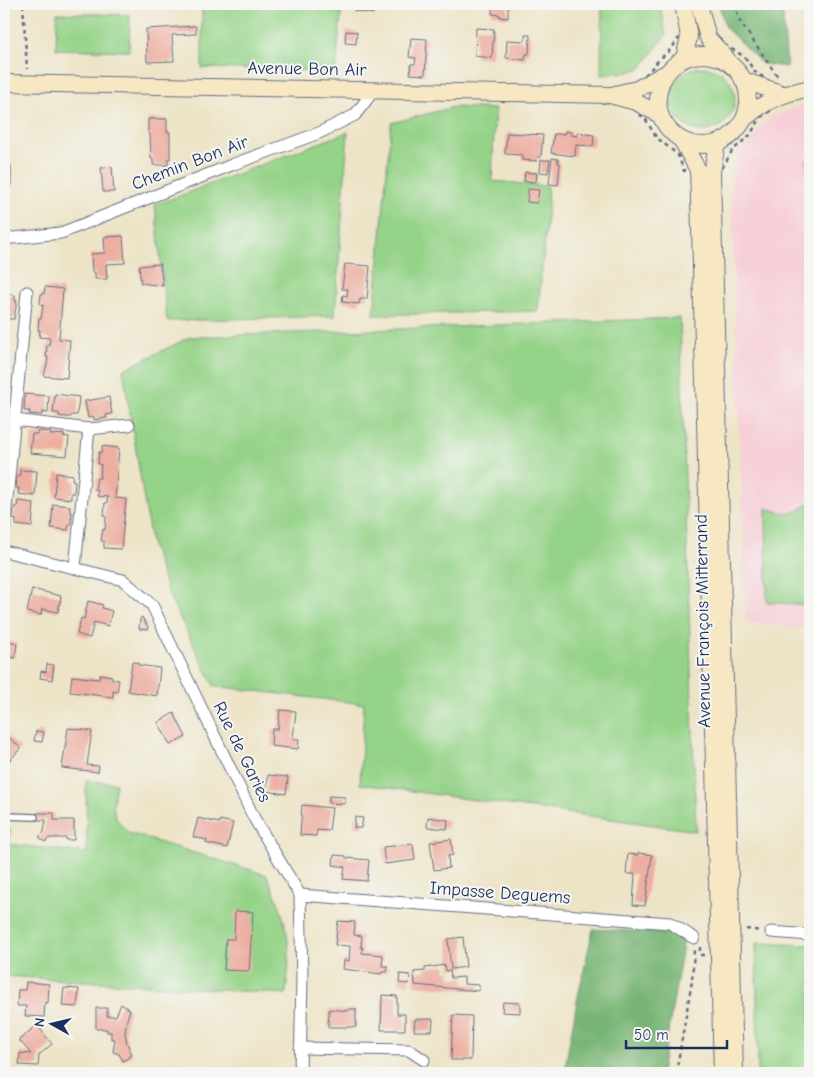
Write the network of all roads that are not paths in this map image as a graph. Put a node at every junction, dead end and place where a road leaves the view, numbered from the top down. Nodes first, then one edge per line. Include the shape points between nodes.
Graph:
1 (683, 4) edge
2 (699, 4) edge
3 (684, 58) junction
4 (732, 65) junction
5 (666, 73) junction
6 (744, 80) junction
7 (4, 83) edge
8 (810, 88) edge
9 (374, 90) junction
10 (775, 91) junction
11 (637, 95) junction
12 (660, 114) junction
13 (744, 119) junction
14 (682, 141) junction
15 (717, 144) junction
16 (705, 169) junction
17 (4, 240) edge
18 (27, 292) dead end
19 (15, 420) junction
20 (129, 425) dead end
21 (89, 429) junction
22 (4, 529) edge
23 (4, 551) edge
24 (75, 567) junction
25 (4, 816) edge
26 (34, 817) dead end
27 (300, 895) junction
28 (771, 932) dead end
29 (810, 935) edge
30 (694, 938) road end
31 (300, 1048) junction
32 (424, 1060) dead end
33 (300, 1073) edge
34 (722, 1073) edge
35 (735, 1073) edge

1 - 3 main road via 689,37
2 - 4 main road via 708,38
3 - 4 main road via 709,55
3 - 5 main road
4 - 6 main road
5 - 11 main road, Avenue Bon Air
5 - 12 main road via 657,95
6 - 10 main road
6 - 13 main road via 748,97
7 - 9 main road, Avenue Bon Air
8 - 10 main road
9 - 11 main road, Avenue Bon Air
9 - 17 street, Chemin Bon Air via 355,115 320,133 61,233
10 - 13 main road
11 - 12 main road
12 - 14 main road via 671,133
13 - 15 main road via 738,128
14 - 15 main road via 694,145
14 - 16 main road, Avenue François Mitterrand
15 - 16 main road, Avenue François Mitterrand
16 - 34 main road, Avenue François Mitterrand via 700,228
16 - 35 main road, Avenue François Mitterrand
18 - 19 street
19 - 21 street
19 - 22 street
20 - 21 street
21 - 24 street
23 - 24 street, Rue de Garies
24 - 27 street, Rue de Garies via 122,580 152,605 254,818
25 - 26 lane
27 - 30 street, Impasse Deguems via 670,923
27 - 31 street, Rue de Garies
28 - 29 street
31 - 32 street via 409,1050
31 - 33 street, Rue de Garies

